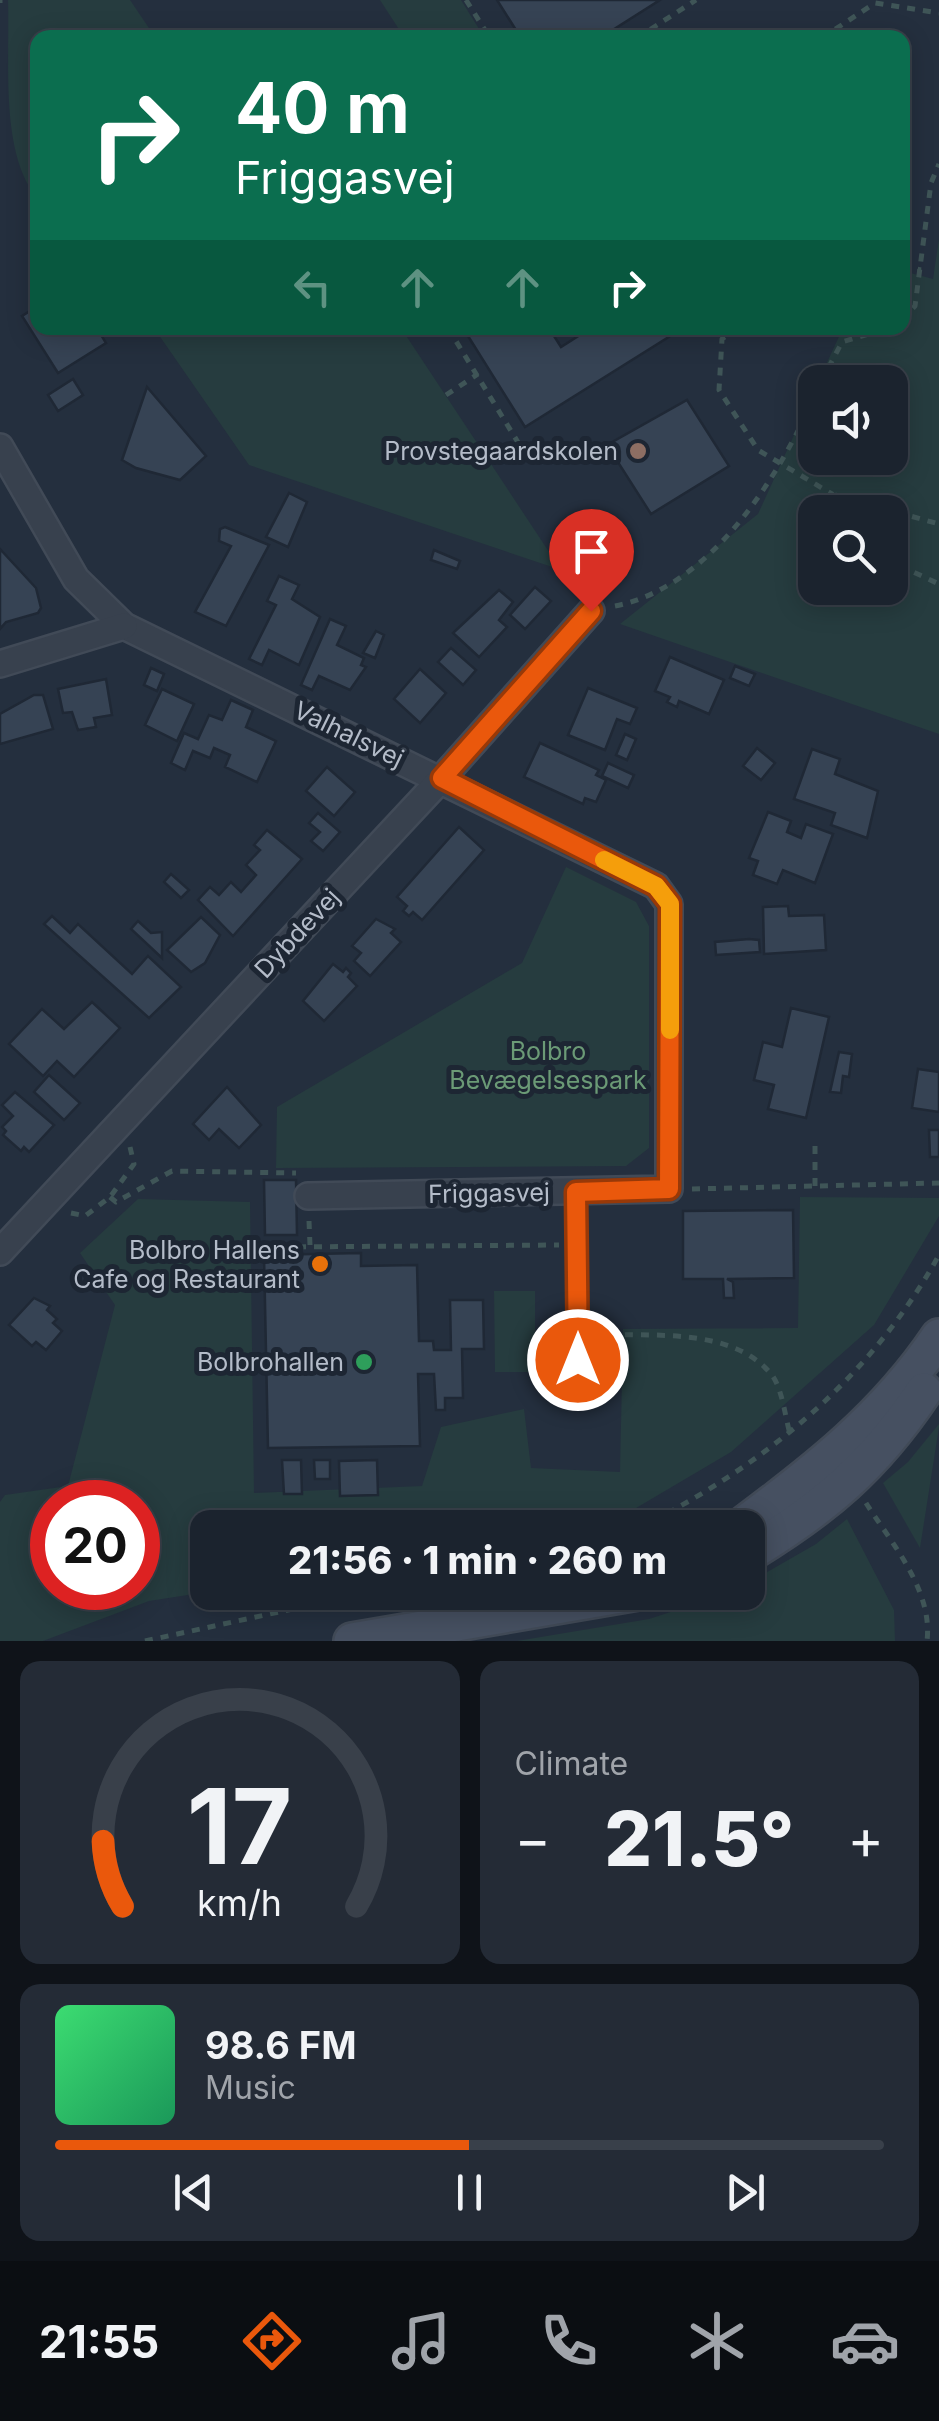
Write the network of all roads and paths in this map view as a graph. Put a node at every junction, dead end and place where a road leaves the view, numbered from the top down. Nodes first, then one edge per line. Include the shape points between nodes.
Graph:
1 (466, 0) edge
2 (696, 0) edge
3 (874, 2) edge
4 (939, 13) edge
5 (485, 30) edge
6 (649, 30) edge
7 (834, 30) edge
8 (939, 164) edge
9 (910, 268) edge
10 (921, 270) junction
11 (910, 311) edge
12 (453, 335) edge
13 (729, 335) edge
14 (866, 335) edge
15 (829, 365) edge
16 (478, 374) junction
17 (446, 395) dead end
18 (798, 429) edge
19 (519, 444) dead end
20 (0, 447) edge
21 (781, 464) junction
22 (832, 494) joint
23 (939, 524) edge
24 (908, 569) edge
25 (939, 584) edge
26 (591, 611) joint
27 (124, 626) junction
28 (0, 664) edge
29 (442, 778) junction
30 (815, 1146) dead end
31 (134, 1164) dead end
32 (939, 1183) edge
33 (308, 1185) joint
34 (815, 1186) junction
35 (669, 1189) junction
36 (576, 1192) junction
37 (110, 1197) junction
38 (85, 1216) dead end
39 (577, 1244) junction
40 (282, 1247) dead end
41 (0, 1252) edge
42 (939, 1255) edge
43 (578, 1334) junction
44 (939, 1337) edge
45 (939, 1369) edge
46 (577, 1386) dead end
47 (790, 1434) junction
48 (782, 1439) junction
49 (788, 1448) dead end
50 (674, 1510) edge
51 (763, 1510) edge
52 (765, 1543) edge
53 (288, 1610) edge
54 (524, 1610) edge
55 (145, 1641) edge
56 (352, 1641) edge

1 - 5 path
2 - 6 path
3 - 4 path
3 - 7 path
8 - 10 path
9 - 10 path
10 - 11 path
12 - 16 path
13 - 21 path via 722,340 720,390 758,450
14 - 15 path via 842,342
16 - 17 path
16 - 19 path
18 - 21 path
20 - 27 street, Valhalsvej via 76,579
21 - 22 path
21 - 26 path via 731,534 701,558 630,603
22 - 23 path
24 - 25 path
26 - 29 street, Dybdevej
27 - 28 street
27 - 29 street, Valhalsvej
29 - 35 street, Valhalsvej via 656,886 670,904
29 - 41 street, Dybdevej
30 - 34 path
31 - 37 path
32 - 34 path
33 - 36 street, Friggasvej
33 - 37 path via 172,1170 116,1202
34 - 35 path
35 - 36 street, Friggasvej
36 - 39 lane
37 - 38 path
39 - 40 path
39 - 43 lane
42 - 47 path via 866,1362
43 - 46 lane
43 - 47 path via 718,1342 746,1352 774,1376
44 - 51 main road via 876,1419
45 - 52 main road via 895,1434 853,1480
47 - 48 path
48 - 49 path
48 - 50 path
53 - 55 path
54 - 56 main road

